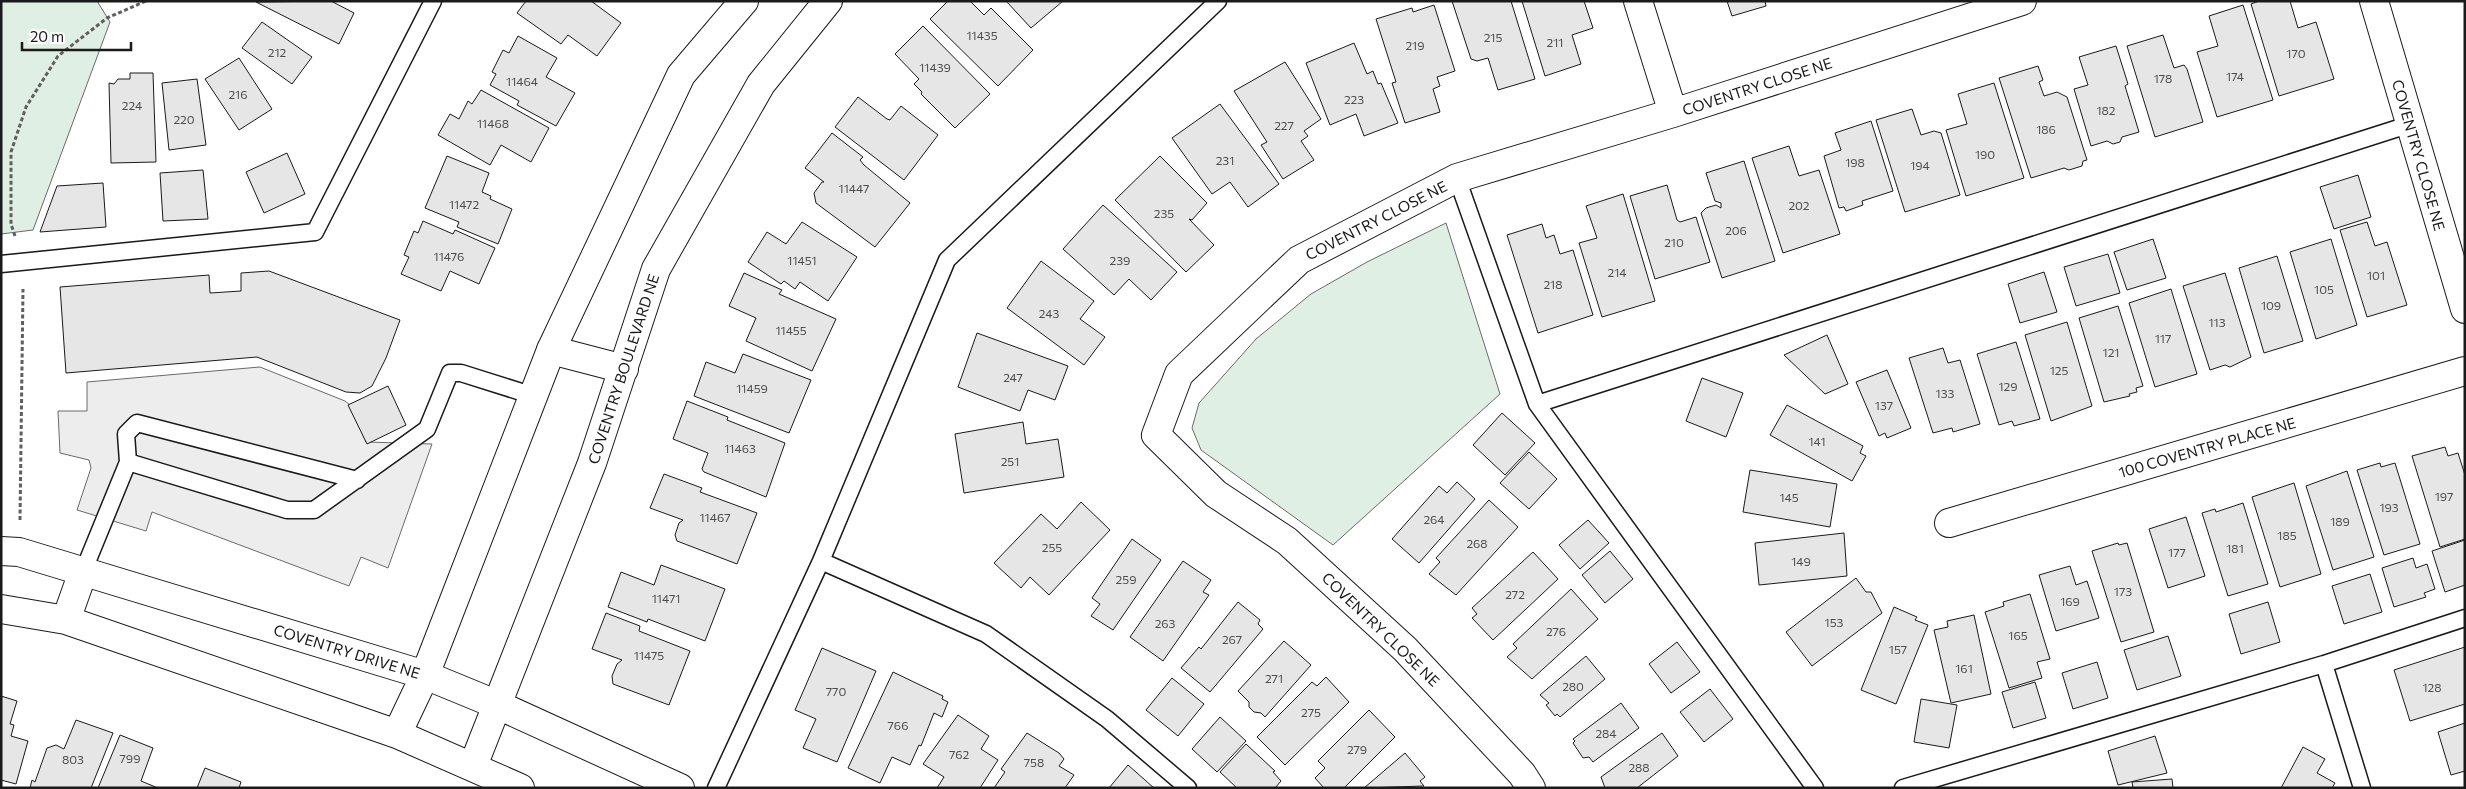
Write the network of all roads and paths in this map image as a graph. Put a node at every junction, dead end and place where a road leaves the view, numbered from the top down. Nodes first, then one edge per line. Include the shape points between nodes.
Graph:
1 (434, 1) edge
2 (744, 1) edge
3 (828, 1) edge
4 (1218, 1) edge
5 (1638, 1) edge
6 (2022, 1) edge
7 (2374, 1) edge
8 (1673, 113) junction
9 (2411, 124) junction
10 (1457, 178) junction
11 (1, 264) edge
12 (2465, 310) edge
13 (551, 350) junction
14 (624, 369) junction
15 (2465, 371) edge
16 (534, 396) junction
17 (1537, 404) junction
18 (128, 462) junction
19 (357, 480) junction
20 (1949, 523) dead end
21 (1, 551) edge
22 (821, 562) junction
23 (83, 572) junction
24 (1, 609) edge
25 (2465, 618) edge
26 (66, 620) junction
27 (2324, 664) junction
28 (425, 675) junction
29 (498, 705) junction
30 (397, 734) junction
31 (473, 766) junction
32 (520, 788) edge
33 (680, 788) edge
34 (716, 788) edge
35 (1188, 788) edge
36 (1531, 788) edge
37 (1815, 788) edge
38 (1903, 788) edge
39 (2362, 788) edge

1 - 11 lane via 315,232
2 - 13 street via 681,75
3 - 14 street, COVENTRY BOULEVARD NE via 761,84 656,269
4 - 22 lane via 947,260
5 - 8 street
6 - 8 street, COVENTRY CLOSE NE
7 - 9 street, COVENTRY CLOSE NE
8 - 10 street, COVENTRY CLOSE NE
9 - 12 street, COVENTRY CLOSE NE
9 - 17 lane
10 - 17 lane
10 - 36 street, COVENTRY CLOSE NE via 1299,260 1179,374 1156,435 1216,494 1287,541 1405,649 1522,774
13 - 14 street
13 - 16 street
14 - 29 street, COVENTRY BOULEVARD NE via 592,463
15 - 20 street, 100 COVENTRY PLACE NE
16 - 19 lane via 461,373 450,373 427,429
16 - 28 street
17 - 37 lane
18 - 19 lane via 286,510 314,510
18 - 19 lane via 126,434 137,423
18 - 23 lane
21 - 23 street, COVENTRY DRIVE NE via 20,552
22 - 34 lane
22 - 35 lane via 986,634 1107,719
23 - 26 street
23 - 28 street, COVENTRY DRIVE NE
24 - 26 street
25 - 27 lane
26 - 30 street
27 - 38 lane
27 - 39 lane
28 - 29 street, COVENTRY DRIVE NE
28 - 30 street
29 - 31 street, COVENTRY BOULEVARD NE
29 - 33 street, COVENTRY DRIVE NE
30 - 31 street
31 - 32 street

